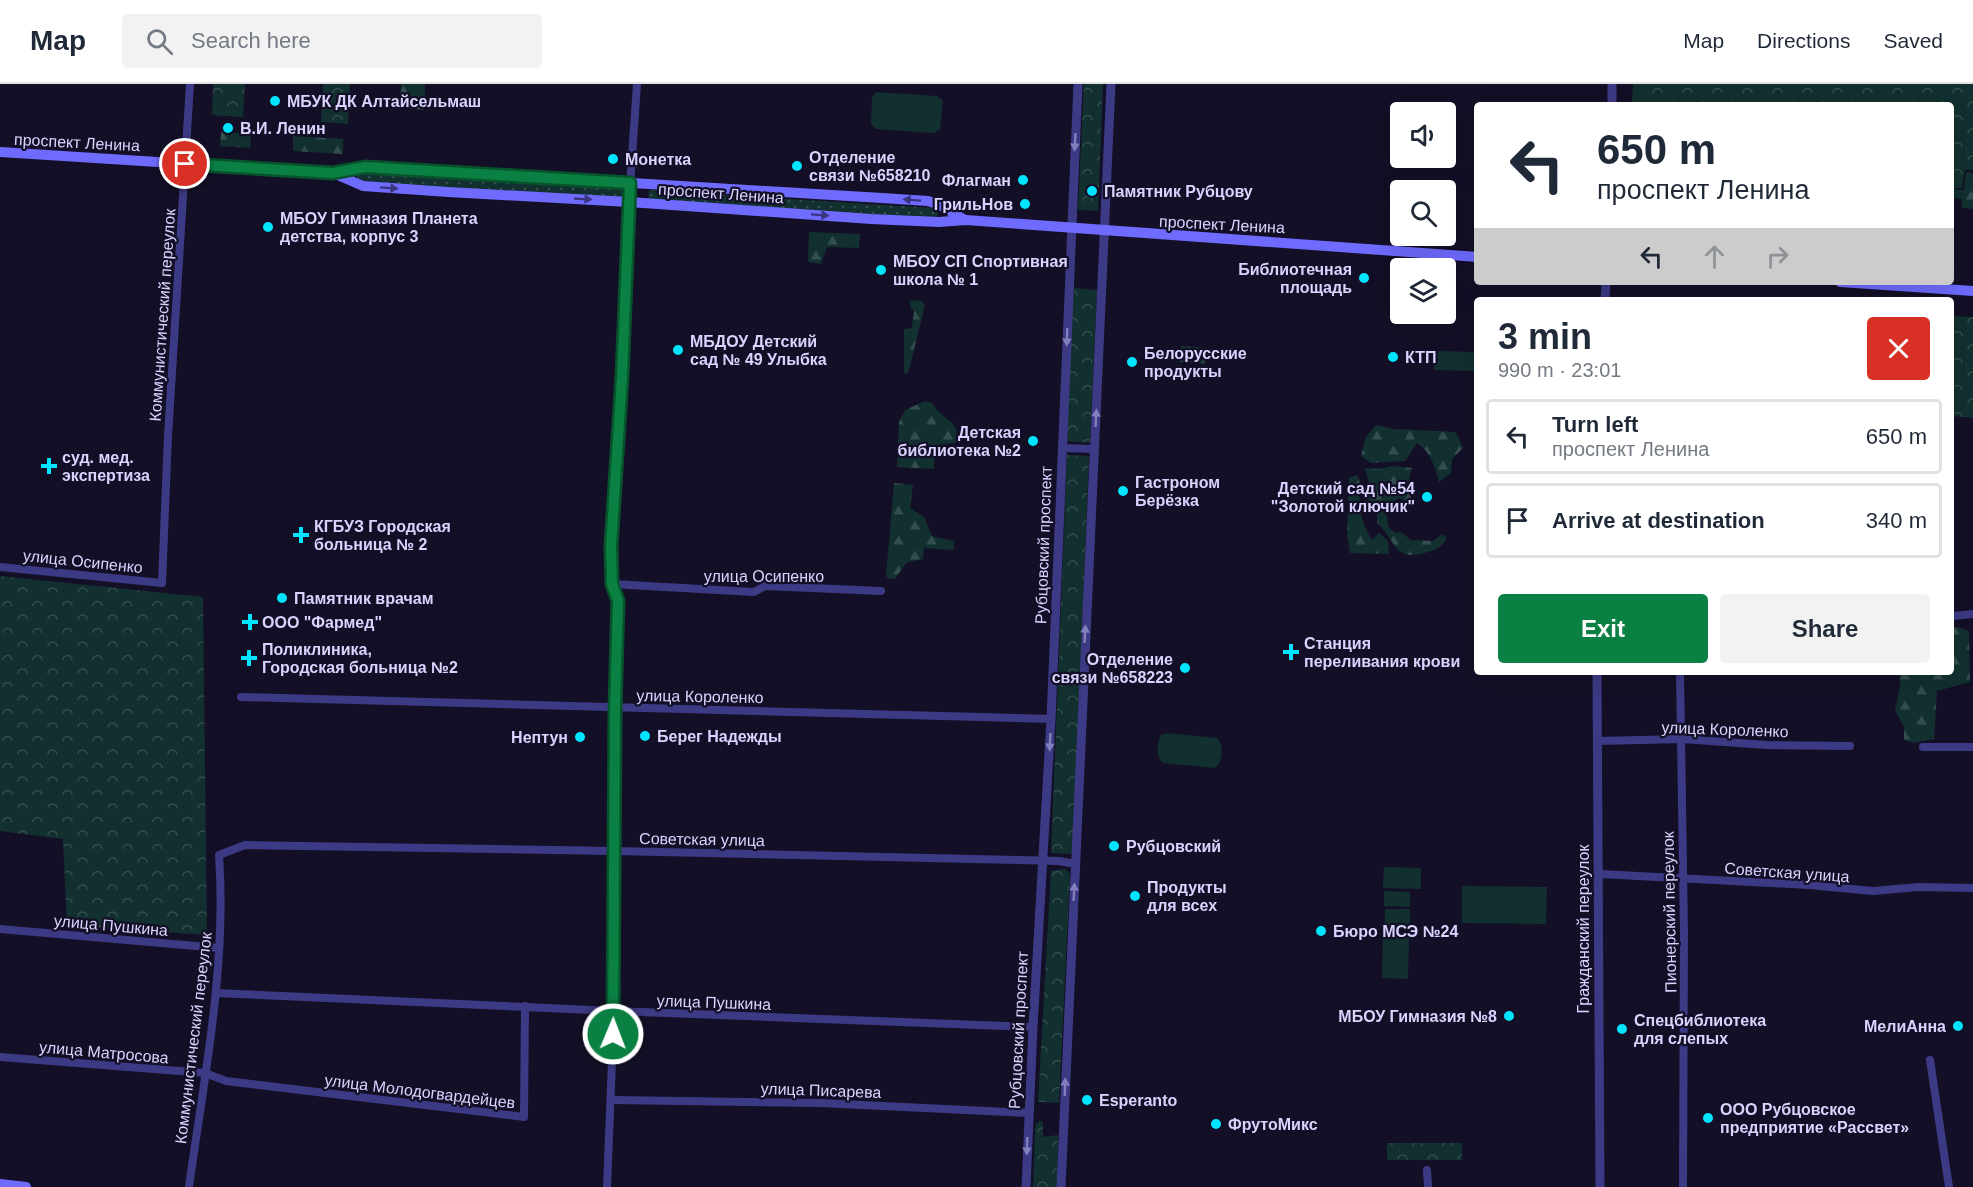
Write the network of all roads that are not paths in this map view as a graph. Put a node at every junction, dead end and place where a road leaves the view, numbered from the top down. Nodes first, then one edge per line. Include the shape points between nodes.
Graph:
1 (190, 84) edge
2 (637, 84) edge
3 (1078, 84) edge
4 (1111, 84) edge
5 (1612, 84) edge
6 (1612, 102) edge
7 (0, 152) edge
8 (185, 164) junction
9 (360, 167) junction
10 (333, 173) junction
11 (630, 183) junction
12 (358, 184) junction
13 (629, 202) junction
14 (940, 205) junction
15 (966, 220) junction
16 (939, 222) junction
17 (1071, 229) junction
18 (1105, 231) junction
19 (1474, 257) edge
20 (1884, 285) edge
21 (1973, 291) edge
22 (1062, 448) junction
23 (1094, 449) junction
24 (0, 567) edge
25 (162, 583) joint
26 (612, 584) junction
27 (881, 591) dead end
28 (1973, 614) edge
29 (1954, 616) edge
30 (1597, 675) edge
31 (1680, 675) edge
32 (241, 697) dead end
33 (615, 708) junction
34 (1051, 719) junction
35 (1682, 739) junction
36 (1598, 741) junction
37 (1850, 746) dead end
38 (1923, 747) dead end
39 (1973, 747) edge
40 (614, 850) junction
41 (219, 855) joint
42 (1043, 861) junction
43 (1075, 864) junction
44 (1600, 873) junction
45 (1684, 879) junction
46 (1973, 888) edge
47 (0, 929) edge
48 (219, 948) junction
49 (216, 993) junction
50 (525, 1006) junction
51 (614, 1011) junction
52 (1033, 1027) junction
53 (0, 1057) edge
54 (1930, 1060) dead end
55 (205, 1074) junction
56 (612, 1100) junction
57 (1029, 1113) junction
58 (1427, 1170) dead end
59 (0, 1184) edge
60 (26, 1187) edge
61 (189, 1187) edge
62 (607, 1187) edge
63 (1026, 1187) edge
64 (1061, 1187) edge
65 (1428, 1187) edge
66 (1600, 1187) edge
67 (1683, 1187) edge
68 (1950, 1187) edge

1 - 8 street, Коммунистический переулок
2 - 11 street
3 -> 17 street, Рубцовский проспект
4 - 18 street
5 - 6 street
7 - 8 main road, проспект Ленина
8 - 10 main road, проспект Ленина
8 - 25 street, Коммунистический переулок
9 - 10 main road, проспект Ленина
9 - 11 main road, проспект Ленина
9 - 12 main road
10 - 12 main road, проспект Ленина
11 - 13 street
14 -> 11 main road, проспект Ленина via 928,201
12 -> 13 main road, проспект Ленина
13 -> 16 main road, проспект Ленина
13 - 26 street
14 - 15 main road, проспект Ленина
14 - 16 main road
15 - 16 main road, проспект Ленина
15 - 17 main road, проспект Ленина
17 - 18 main road, проспект Ленина
17 -> 22 street, Рубцовский проспект
18 - 19 main road, проспект Ленина
23 -> 18 street
20 - 21 main road
22 - 23 street
22 - 34 street, Рубцовский проспект
43 -> 23 street
24 - 25 street, улица Осипенко
26 - 27 street, улица Осипенко via 754,592 765,586
26 - 33 street via 618,601
28 - 29 street
30 - 36 street, Гражданский переулок
31 - 35 street, Пионерский переулок
32 - 33 street, улица Короленко
33 - 34 street, улица Короленко
33 - 40 street
34 -> 42 street, Рубцовский проспект
35 - 36 street, улица Короленко
35 - 37 street, улица Короленко
35 - 45 street, Пионерский переулок
36 - 44 street, Гражданский переулок
38 - 39 street
40 - 41 street, Советская улица via 245,845
40 - 42 street, Советская улица
40 - 51 street
41 - 48 street, Коммунистический переулок
42 - 43 street, Советская улица
42 - 52 street, Рубцовский проспект
64 -> 43 street
44 - 45 street, Советская улица
44 - 66 street, Гражданский переулок
45 - 46 street, Советская улица via 1873,891
45 - 67 street, Пионерский переулок
47 - 48 street, улица Пушкина
48 - 49 street, Коммунистический переулок
49 - 50 street, улица Пушкина
49 - 55 street, Коммунистический переулок
50 - 51 street, улица Пушкина
50 - 55 street, улица Молодогвардейцев via 524,1117 226,1081
51 - 52 street, улица Пушкина
51 - 56 street
52 - 57 street, Рубцовский проспект
53 - 55 street, улица Матросова
54 - 68 street
55 - 61 street, Коммунистический переулок
56 - 57 street, улица Писарева via 820,1102
56 - 62 street
57 -> 63 street, Рубцовский проспект
58 - 65 street
59 - 60 main road

